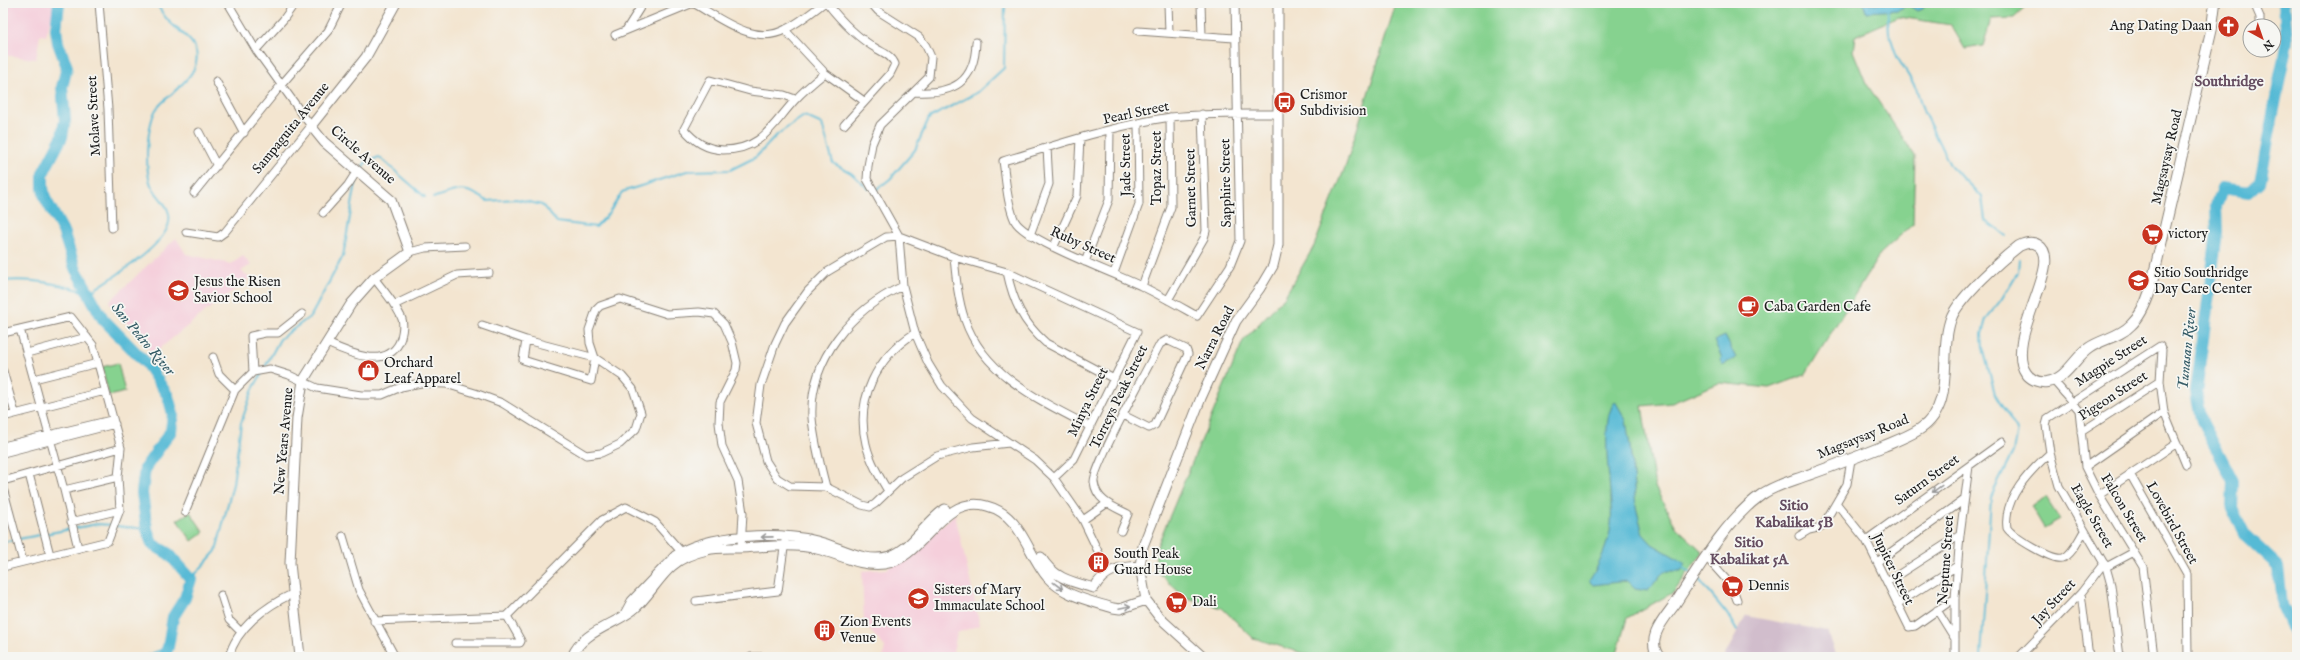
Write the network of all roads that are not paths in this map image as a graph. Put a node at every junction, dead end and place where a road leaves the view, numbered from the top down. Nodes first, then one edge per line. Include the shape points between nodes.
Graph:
1 (99, 3) edge
2 (228, 3) edge
3 (294, 3) edge
4 (342, 3) edge
5 (396, 3) edge
6 (643, 3) edge
7 (693, 3) edge
8 (826, 3) edge
9 (871, 3) edge
10 (1168, 3) edge
11 (1201, 3) edge
12 (1235, 3) edge
13 (1278, 3) edge
14 (2215, 3) edge
15 (2254, 3) edge
16 (288, 6) edge
17 (2260, 18) edge
18 (626, 30) junction
19 (785, 30) junction
20 (1138, 31) dead end
21 (1169, 33) junction
22 (615, 35) dead end
23 (1202, 36) junction
24 (1234, 38) junction
25 (976, 42) dead end
26 (256, 50) junction
27 (824, 73) junction
28 (216, 81) dead end
29 (282, 84) junction
30 (915, 92) junction
31 (795, 99) junction
32 (864, 101) junction
33 (1202, 114) junction
34 (1238, 114) junction
35 (1277, 114) junction
36 (1170, 117) junction
37 (1138, 124) junction
38 (844, 125) dead end
39 (311, 126) junction
40 (1110, 130) junction
41 (199, 132) dead end
42 (244, 133) junction
43 (1080, 140) junction
44 (1047, 148) junction
45 (1004, 161) joint
46 (217, 166) junction
47 (358, 172) junction
48 (194, 193) dead end
49 (323, 213) dead end
50 (112, 228) dead end
51 (186, 232) dead end
52 (1030, 235) junction
53 (899, 236) junction
54 (465, 246) dead end
55 (1054, 246) junction
56 (410, 252) junction
57 (954, 257) junction
58 (1085, 262) junction
59 (1007, 272) junction
60 (489, 273) dead end
61 (1114, 273) junction
62 (374, 278) junction
63 (903, 286) junction
64 (1142, 286) junction
65 (1168, 300) junction
66 (394, 305) junction
67 (302, 314) dead end
68 (1198, 316) joint
69 (482, 325) dead end
70 (20, 329) junction
71 (3, 333) edge
72 (915, 333) junction
73 (87, 337) junction
74 (526, 340) junction
75 (327, 343) junction
76 (27, 353) junction
77 (213, 357) dead end
78 (595, 358) junction
79 (98, 363) junction
80 (3, 371) edge
81 (254, 372) junction
82 (34, 379) junction
83 (1114, 379) junction
84 (2053, 380) junction
85 (303, 381) junction
86 (2160, 381) junction
87 (235, 390) junction
88 (105, 391) junction
89 (2072, 401) junction
90 (41, 406) junction
91 (2164, 412) junction
92 (15, 413) junction
93 (1123, 415) junction
94 (3, 417) edge
95 (114, 422) junction
96 (1091, 427) junction
97 (2081, 432) junction
98 (50, 437) junction
99 (2002, 442) dead end
100 (1009, 443) junction
101 (2177, 443) junction
102 (3, 446) edge
103 (122, 448) junction
104 (3, 453) edge
105 (2050, 453) junction
106 (1851, 460) junction
107 (2186, 465) dead end
108 (57, 466) junction
109 (1969, 466) junction
110 (2085, 467) junction
111 (29, 474) junction
112 (2130, 474) junction
113 (118, 477) junction
114 (1054, 478) junction
115 (3, 481) edge
116 (826, 486) junction
117 (3, 488) edge
118 (64, 490) junction
119 (888, 491) junction
120 (2099, 495) junction
121 (1964, 500) junction
122 (1106, 504) junction
123 (1837, 504) junction
124 (120, 510) junction
125 (185, 512) dead end
126 (1083, 520) junction
127 (71, 522) junction
128 (1121, 531) dead end
129 (2084, 532) junction
130 (1960, 535) junction
131 (343, 536) dead end
132 (1799, 536) dead end
133 (741, 538) junction
134 (1866, 540) junction
135 (785, 541) junction
136 (78, 548) junction
137 (741, 548) junction
138 (2134, 552) junction
139 (684, 554) junction
140 (50, 555) junction
141 (1706, 557) junction
142 (22, 562) junction
143 (1877, 562) junction
144 (2105, 565) junction
145 (1140, 566) junction
146 (1957, 566) junction
147 (3, 567) edge
148 (1108, 572) junction
149 (1887, 582) junction
150 (1094, 588) junction
151 (2081, 593) junction
152 (221, 594) dead end
153 (292, 594) junction
154 (1955, 598) junction
155 (1146, 600) junction
156 (1737, 600) dead end
157 (696, 601) dead end
158 (1897, 604) junction
159 (1103, 605) junction
160 (1937, 610) junction
161 (507, 616) junction
162 (374, 621) junction
163 (241, 632) junction
164 (1955, 639) junction
165 (455, 643) dead end
166 (1955, 656) edge
167 (229, 657) edge
168 (300, 657) edge
169 (394, 657) edge
170 (572, 657) edge
171 (751, 657) edge
172 (766, 657) edge
173 (1203, 657) edge
174 (1659, 657) edge
175 (2019, 657) edge
176 (2089, 657) edge
177 (2120, 657) edge
178 (2154, 657) edge
179 (2188, 657) edge

1 - 50 street, Molave Street via 108,109
2 - 26 street
3 - 16 street
4 - 29 street via 328,31
5 - 39 street, Sampaguita Avenue via 366,56
6 - 18 street
7 - 18 street
7 - 19 street via 749,33 760,35
8 - 19 street
8 - 32 street via 843,23 893,59 895,64 890,74
9 - 30 street via 878,12 919,37 926,46 931,57 929,77
10 - 21 street
11 - 23 street
12 - 24 street, Sapphire Street
13 - 35 street, Narra Road
14 - 84 main road, Magsaysay Road via 2212,27 2146,302 2131,326 2089,348 2066,372
15 - 17 street
16 - 26 street
18 - 22 street
19 - 27 street
20 - 21 street
21 - 23 street
23 - 24 street
24 - 34 street, Sapphire Street
25 - 30 street via 973,68 964,80 955,87 943,90
26 - 29 street
27 - 31 street
27 - 32 street
28 - 42 street
29 - 39 street
29 - 42 street
30 - 53 street via 880,126 872,144 867,179
31 - 31 street via 710,80 684,129 694,141 715,149 738,150 756,143 776,124
32 - 38 street
33 - 34 street, Pearl Street
33 - 36 street, Pearl Street
33 - 65 street, Garnet Street via 1206,231
34 - 35 street, Pearl Street
34 - 68 street, Sapphire Street via 1240,241 1230,266
35 - 145 street, Narra Road via 1278,245 1273,266 1236,321 1201,398 1143,546
36 - 37 street, Pearl Street
36 - 64 street, Topaz Street via 1171,207
37 - 40 street, Pearl Street
37 - 61 street, Jade Street via 1139,204
39 - 47 street, Circle Avenue via 324,142
39 - 51 street, Sampaguita Avenue via 225,232 218,237
40 - 43 street, Pearl Street
40 - 58 street via 1109,200
41 - 46 street
42 - 46 street
43 - 44 street, Pearl Street
43 - 55 street via 1077,196
44 - 45 street, Pearl Street
44 - 52 street via 1049,184
45 - 52 street, Ruby Street via 1010,204 1016,222
46 - 48 street
47 - 49 street
47 - 56 street, Circle Avenue via 391,200
52 - 55 street, Ruby Street
53 - 57 street
53 - 63 street
53 - 116 street via 886,237 868,246 823,277 808,291 785,323 766,365 757,403 756,423 766,462 772,472 790,486
54 - 56 street, New Years Avenue via 425,248
55 - 58 street, Ruby Street
56 - 62 street, New Years Avenue
57 - 59 street
57 - 96 street via 960,304 965,321 986,355 1007,377 1031,396
58 - 61 street, Ruby Street
59 - 83 street via 1017,308 1037,335 1046,343
59 - 83 street, Minya Street via 1137,332
60 - 66 street via 457,275
61 - 64 street, Ruby Street
62 - 66 street
62 - 75 street, New Years Avenue via 351,304
63 - 72 street
63 - 116 street via 886,294 856,316 839,335 824,358 815,388 812,417 819,462
64 - 65 street, Ruby Street
65 - 68 street, Ruby Street
66 - 75 street via 402,320 401,338 395,351 383,356 369,357
67 - 81 street via 278,333 251,336
69 - 74 street
70 - 71 street
70 - 73 street via 71,317
70 - 76 street
72 - 100 street via 928,363 942,386 972,418
72 - 119 street via 898,344 874,373 864,409 866,444
73 - 76 street
73 - 79 street via 93,345
74 - 78 street
74 - 78 street via 523,360 591,381
75 - 85 street, New Years Avenue
76 - 82 street
77 - 87 street via 219,374
78 - 85 street via 622,376 633,390 641,413 636,430 620,444 601,453 586,456 502,403 446,384 421,383 401,387 382,396 317,388
78 - 133 street via 590,343 592,318 600,306 620,299 667,314 714,314 724,324 737,362 736,370 720,402 719,423 722,446 738,480 743,513
79 - 82 street
79 - 88 street
80 - 92 street
81 - 85 street via 270,369
81 - 87 street
82 - 90 street
83 - 96 street, Minya Street
84 - 89 street, Falcon Street
84 - 106 main road, Magsaysay Road via 2034,380 2022,364 2024,329 2046,267 2041,246 2036,243 2025,243 2011,252 1985,277 1952,316 1946,343 1942,396 1928,423 1907,436
85 - 153 street, New Years Avenue via 294,463 290,564
86 - 89 street, Magpie Street via 2162,347 2158,346
86 - 91 street, Magpie Street
86 - 97 street, Pigeon Street
87 - 125 street
88 - 90 street
88 - 95 street
89 - 97 street, Falcon Street via 2080,414
89 - 105 street, Eagle Street via 2048,418 2046,424
90 - 92 street
90 - 98 street
91 - 101 street, Magpie Street
91 - 110 street
92 - 94 street
93 - 93 street, Torreys Peak Street via 1160,344 1167,340 1186,349 1188,354 1155,425 1149,428
93 - 122 street, Torreys Peak Street via 1094,477 1096,488
95 - 98 street
95 - 103 street
96 - 114 street, Minya Street via 1074,460
97 - 110 street, Falcon Street
98 - 102 street
98 - 104 street
98 - 108 street
99 - 109 street, Saturn Street
100 - 114 street via 1035,460
100 - 119 street via 973,447 937,456 902,478
101 - 107 street, Magpie Street
101 - 112 street
103 - 108 street
103 - 113 street
105 - 129 street, Eagle Street via 2059,486
105 - 129 street via 2014,493 2007,528 2014,535 2057,558 2064,558 2069,554
106 - 123 street via 1847,484
106 - 141 main road, Magsaysay Road via 1779,485 1761,495 1737,518
108 - 111 street
108 - 118 street
109 - 121 street, Neptune Street
109 -> 134 street, Saturn Street
110 - 120 street, Falcon Street
111 - 115 street
111 - 140 street
112 - 120 street
112 - 179 street, Lovebird Street via 2187,574
113 - 118 street
113 - 124 street
114 - 126 street
116 - 119 street via 870,507
117 - 142 street
118 - 127 street
120 - 138 street, Falcon Street
121 - 130 street, Neptune Street
121 - 143 street
122 - 126 street
122 - 128 street via 1128,514
123 - 132 street via 1822,528 1809,530
123 - 134 street, Jupiter Street
124 - 127 street
124 - 136 street via 108,541
126 - 148 street
127 - 136 street
129 - 144 street, Eagle Street
130 - 146 street, Neptune Street
130 - 149 street
131 - 162 street via 359,590
135 -> 133 street
133 - 137 street
133 - 139 street via 706,542
134 - 143 street, Jupiter Street
135 - 137 street
135 - 150 street via 818,541 852,553 879,558 891,556 906,546 951,505 975,499 988,500 1012,512 1046,566 1055,575
135 - 157 street via 778,591
135 -> 159 street via 861,563 882,564 905,557 954,510 975,504 986,505 1008,516 1023,536 1042,570 1054,584
136 - 140 street
137 - 139 street via 709,549
138 - 144 street
138 - 178 street, Falcon Street via 2144,572
139 - 161 street via 655,522 626,508 602,520
139 - 170 street via 636,608 585,639
140 - 142 street
141 - 156 street via 1732,586
141 - 174 main road, Magsaysay Road via 1661,624 1653,641 1653,648
142 - 147 street
143 - 149 street, Jupiter Street
144 - 151 street, Jay Street
144 - 177 street, Eagle Street via 2111,585
145 - 148 street
145 - 155 street, Narra Road
146 - 154 street, Neptune Street
146 - 158 street
148 - 150 street
149 - 158 street, Jupiter Street
150 - 159 street
151 - 175 street, Jay Street
151 - 176 street
152 - 163 street via 229,620
153 - 163 street via 265,610
153 - 168 street, New Years Avenue
154 - 160 street
154 - 164 street, Neptune Street
159 -> 155 street via 1120,609
155 - 173 street, Narra Road via 1160,618
158 - 160 street, Jupiter Street via 1908,627 1915,626
160 - 164 street
161 - 162 street
161 - 165 street via 520,643
162 - 169 street
163 - 167 street
164 - 166 street, Neptune Street
171 - 172 street

